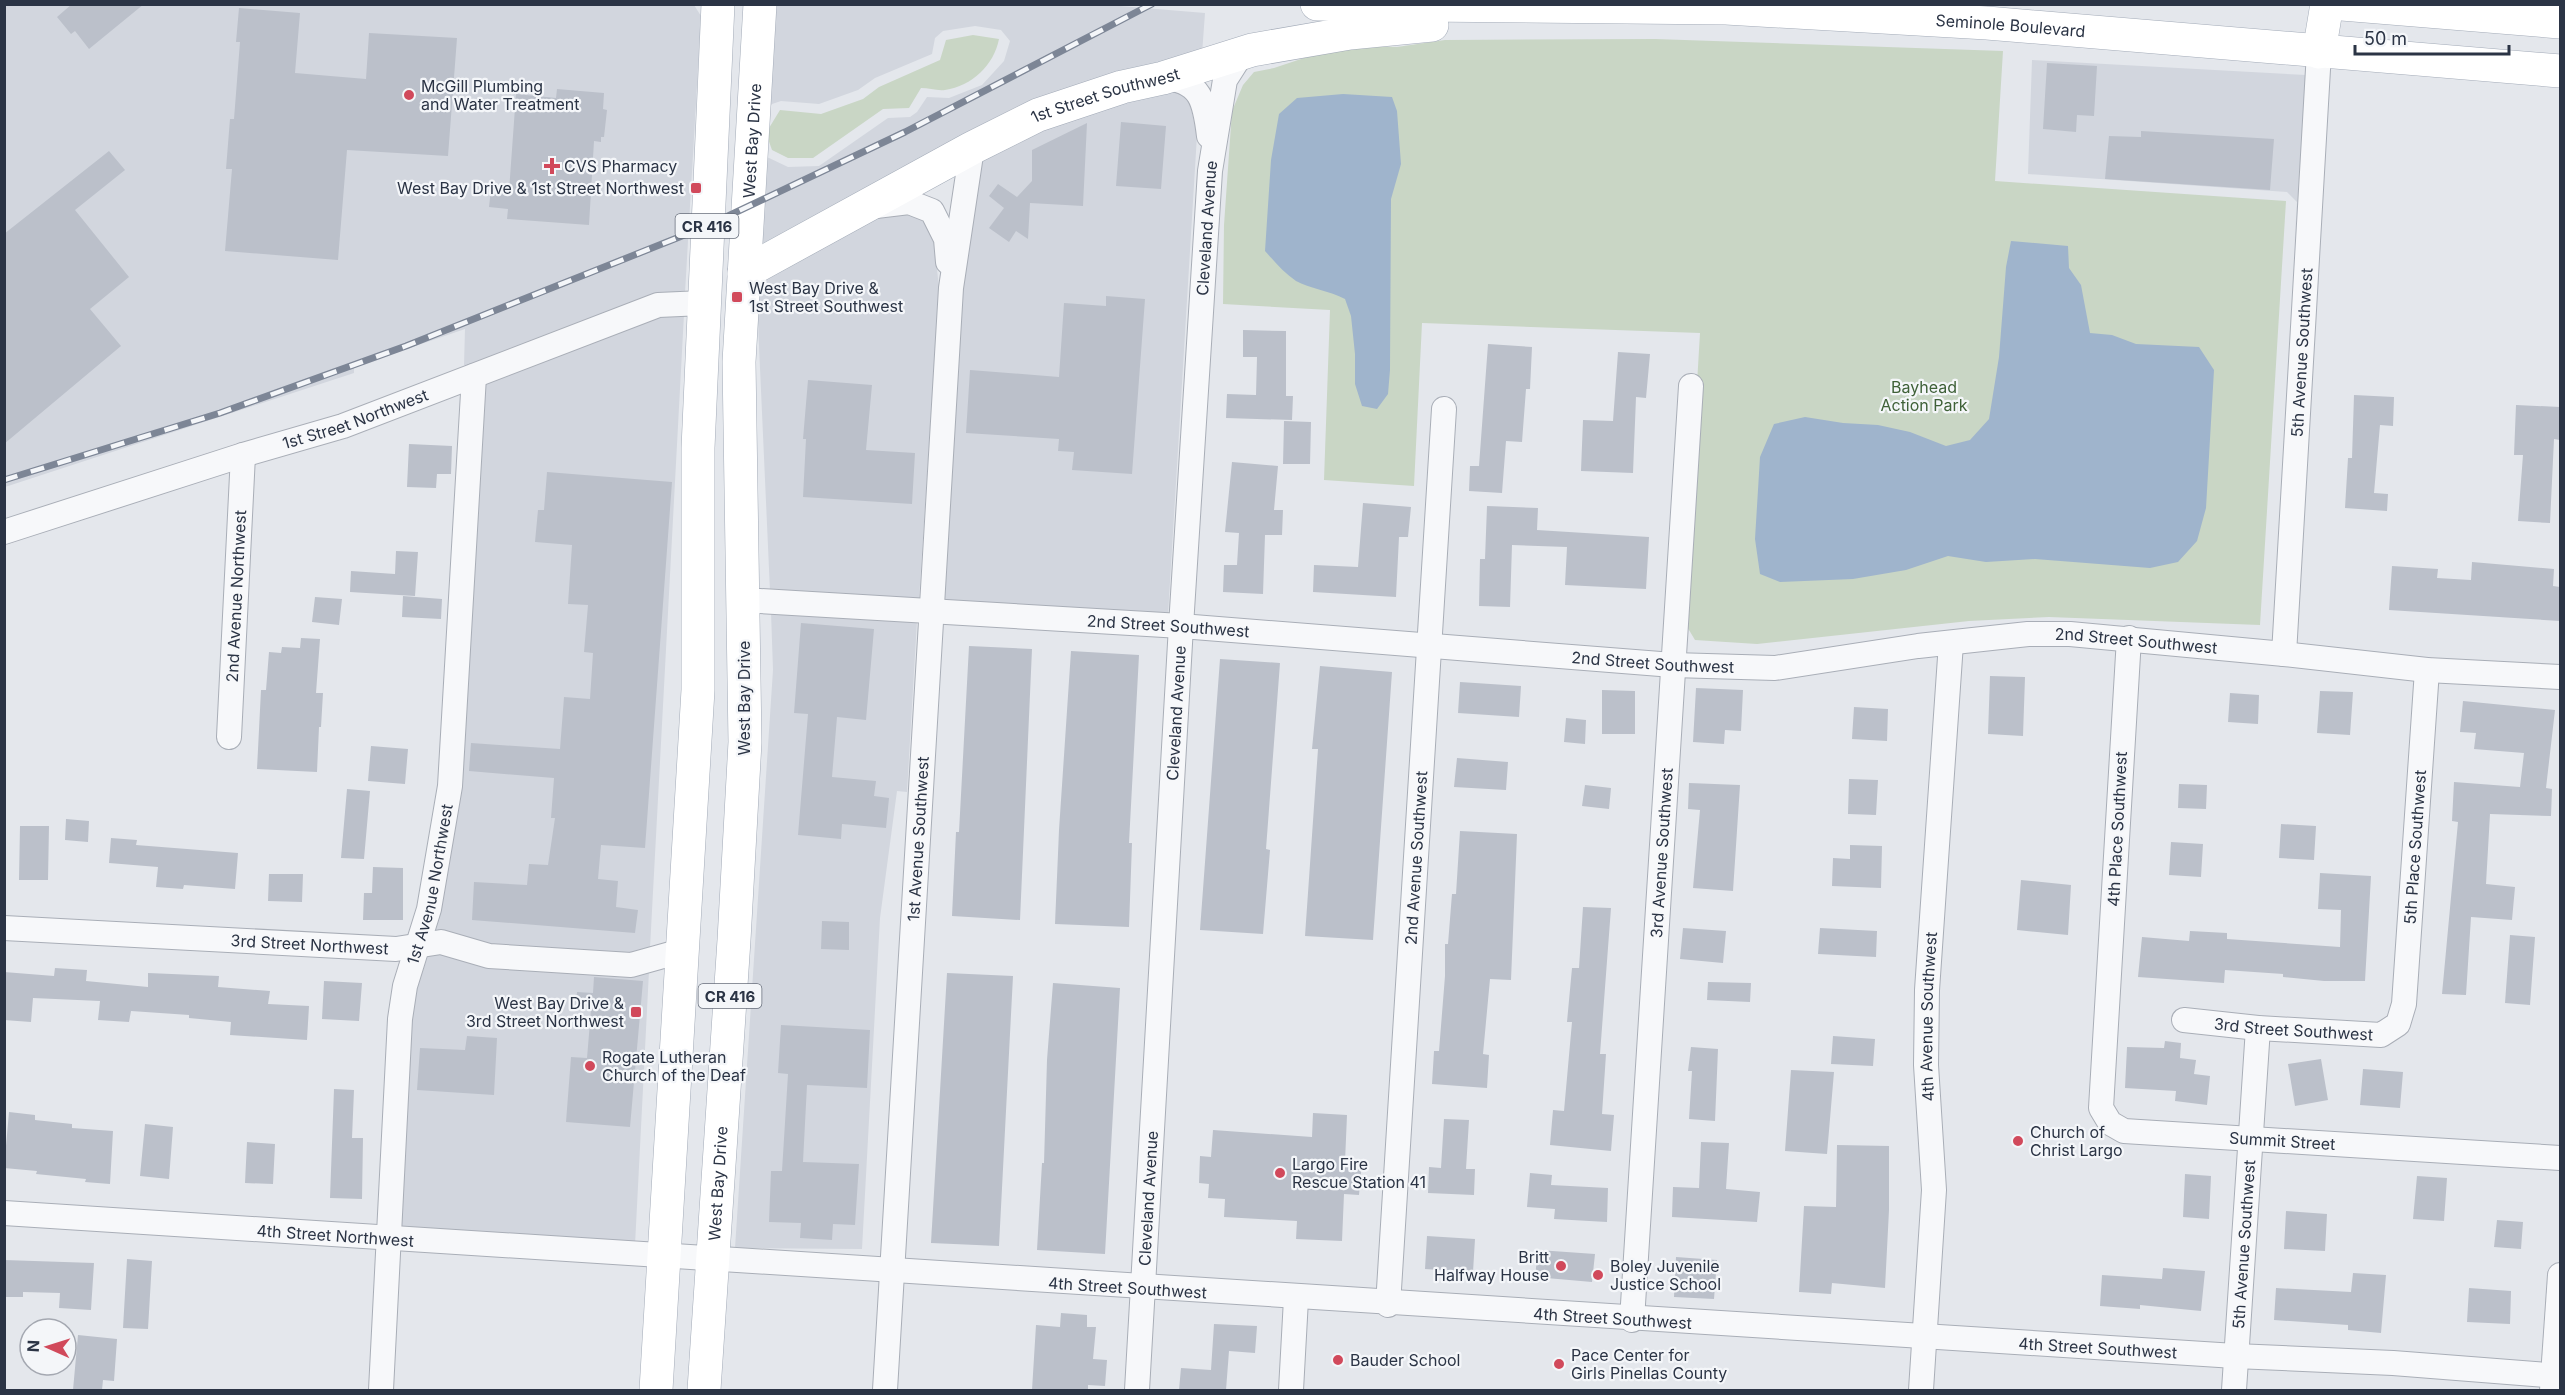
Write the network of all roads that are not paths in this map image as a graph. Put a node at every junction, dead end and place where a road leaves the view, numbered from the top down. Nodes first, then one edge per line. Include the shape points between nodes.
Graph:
1 (718, 4) edge
2 (759, 4) edge
3 (1317, 4) edge
4 (2327, 4) edge
5 (2342, 4) edge
6 (1585, 5) edge
7 (1497, 6) junction
8 (2502, 11) edge
9 (1939, 13) edge
10 (2560, 22) edge
11 (1252, 50) junction
12 (2319, 52) junction
13 (2560, 71) edge
14 (1163, 78) junction
15 (972, 148) junction
16 (1212, 153) junction
17 (865, 207) junction
18 (744, 273) junction
19 (951, 288) junction
20 (703, 303) junction
21 (474, 376) junction
22 (1691, 386) dead end
23 (1444, 409) dead end
24 (698, 448) junction
25 (243, 455) junction
26 (739, 470) junction
27 (4, 532) edge
28 (743, 600) junction
29 (930, 611) junction
30 (1181, 626) junction
31 (2129, 638) junction
32 (1951, 643) junction
33 (1430, 646) junction
34 (2284, 654) junction
35 (1672, 665) junction
36 (2427, 670) junction
37 (2560, 677) edge
38 (698, 690) junction
39 (229, 737) dead end
40 (4, 928) edge
41 (419, 946) junction
42 (681, 951) junction
43 (2184, 1020) dead end
44 (2106, 1021) joint
45 (2398, 1024) joint
46 (2258, 1028) junction
47 (2250, 1137) junction
48 (2560, 1158) edge
49 (4, 1213) edge
50 (388, 1239) junction
51 (664, 1257) junction
52 (712, 1260) junction
53 (890, 1271) junction
54 (2560, 1275) edge
55 (1143, 1290) junction
56 (1296, 1299) junction
57 (1388, 1305) junction
58 (1632, 1320) junction
59 (1924, 1338) junction
60 (2235, 1356) junction
61 (2555, 1381) edge
62 (381, 1390) edge
63 (656, 1390) edge
64 (704, 1390) edge
65 (885, 1390) edge
66 (1137, 1390) edge
67 (1291, 1390) edge
68 (1921, 1390) edge
69 (2234, 1390) edge

1 - 20 main road, CR 416
2 - 18 main road, West Bay Drive / CR 416
3 - 7 main road, Seminole Boulevard
4 - 12 main road
5 - 8 main road
6 - 7 main road, Seminole Boulevard
6 - 9 main road, Seminole Boulevard
7 - 11 main road, 1st Street Southwest via 1465,22 1350,33
8 - 10 main road
9 - 12 main road, Seminole Boulevard
11 - 14 main road, 1st Street Southwest
11 - 16 street, Cleveland Avenue via 1239,58 1225,80
12 - 13 main road, Seminole Boulevard
12 - 34 street, 5th Avenue Southwest
14 - 15 main road, 1st Street Southwest via 1122,87 1038,115
14 - 16 street via 1186,82 1195,89 1207,117
15 - 17 main road, 1st Street Southwest
15 - 19 street, 1st Avenue Southwest
16 - 30 street, Cleveland Avenue
17 - 18 main road, 1st Street Southwest
17 - 19 street, 1st Avenue Southwest via 909,202 932,211 946,239
18 - 26 main road, West Bay Drive / CR 416
19 - 29 street, 1st Avenue Southwest
20 - 21 street, 1st Street Northwest via 658,305
20 - 24 main road, CR 416
20 - 26 main road via 714,310 725,333 724,434
21 - 25 street, 1st Street Northwest via 343,426
21 - 41 street, 1st Avenue Northwest via 450,786
22 - 35 street, 3rd Avenue Southwest
23 - 33 street, 2nd Avenue Southwest
24 - 28 main road via 714,484 717,568
24 - 38 main road, CR 416
25 - 27 street, 1st Street Northwest
25 - 39 street, 2nd Avenue Northwest
26 - 28 main road, West Bay Drive / CR 416
28 - 29 street, 2nd Street Southwest
28 - 38 main road via 726,624
28 - 52 main road, West Bay Drive / CR 416 via 745,742
29 - 30 street, 2nd Street Southwest
29 - 53 street, 1st Avenue Southwest
30 - 33 street, 2nd Street Southwest
30 - 55 street, Cleveland Avenue
31 - 32 street, 2nd Street Southwest via 2028,634
31 - 34 street, 2nd Street Southwest
31 - 44 street, 4th Place Southwest
32 - 35 street, 2nd Street Southwest via 1775,668
32 - 59 street, 4th Avenue Southwest via 1927,990 1926,1065 1934,1190
33 - 35 street, 2nd Street Southwest
33 - 57 street, 2nd Avenue Southwest
34 - 36 street, 2nd Street Southwest
35 - 58 street, 3rd Avenue Southwest
36 - 37 street, 2nd Street Southwest
36 - 45 street, 5th Place Southwest via 2404,1004
38 - 42 main road, CR 416
40 - 41 street, 3rd Street Northwest via 396,949
41 - 42 street, 3rd Street Northwest via 441,942 489,956 631,965
41 - 50 street, 1st Avenue Northwest via 405,986 400,1019
42 - 51 main road, CR 416
43 - 46 street, 3rd Street Southwest
44 - 47 street, Summit Street via 2101,1108 2110,1123 2124,1131
45 - 46 street, 3rd Street Southwest via 2381,1035
46 - 47 street, 5th Avenue Southwest
47 - 48 street, Summit Street
47 - 60 street, 5th Avenue Southwest
49 - 50 street, 4th Street Northwest
50 - 51 street, 4th Street Northwest
50 - 62 street, 1st Avenue Northwest
51 - 52 street, 4th Street Southwest
51 - 63 main road, CR 416
52 - 53 street, 4th Street Southwest
52 - 64 main road, West Bay Drive / CR 416
53 - 55 street, 4th Street Southwest
53 - 65 street, 1st Avenue Southwest
54 - 61 street
55 - 56 street, 4th Street Southwest
55 - 66 street, Cleveland Avenue
56 - 57 street, 4th Street Southwest
56 - 67 street
57 - 58 street, 4th Street Southwest
58 - 59 street, 4th Street Southwest
59 - 60 street, 4th Street Southwest
59 - 68 street, 4th Avenue Southwest
60 - 61 street, 4th Street Southwest via 2394,1363
60 - 69 street, 5th Avenue Southwest

